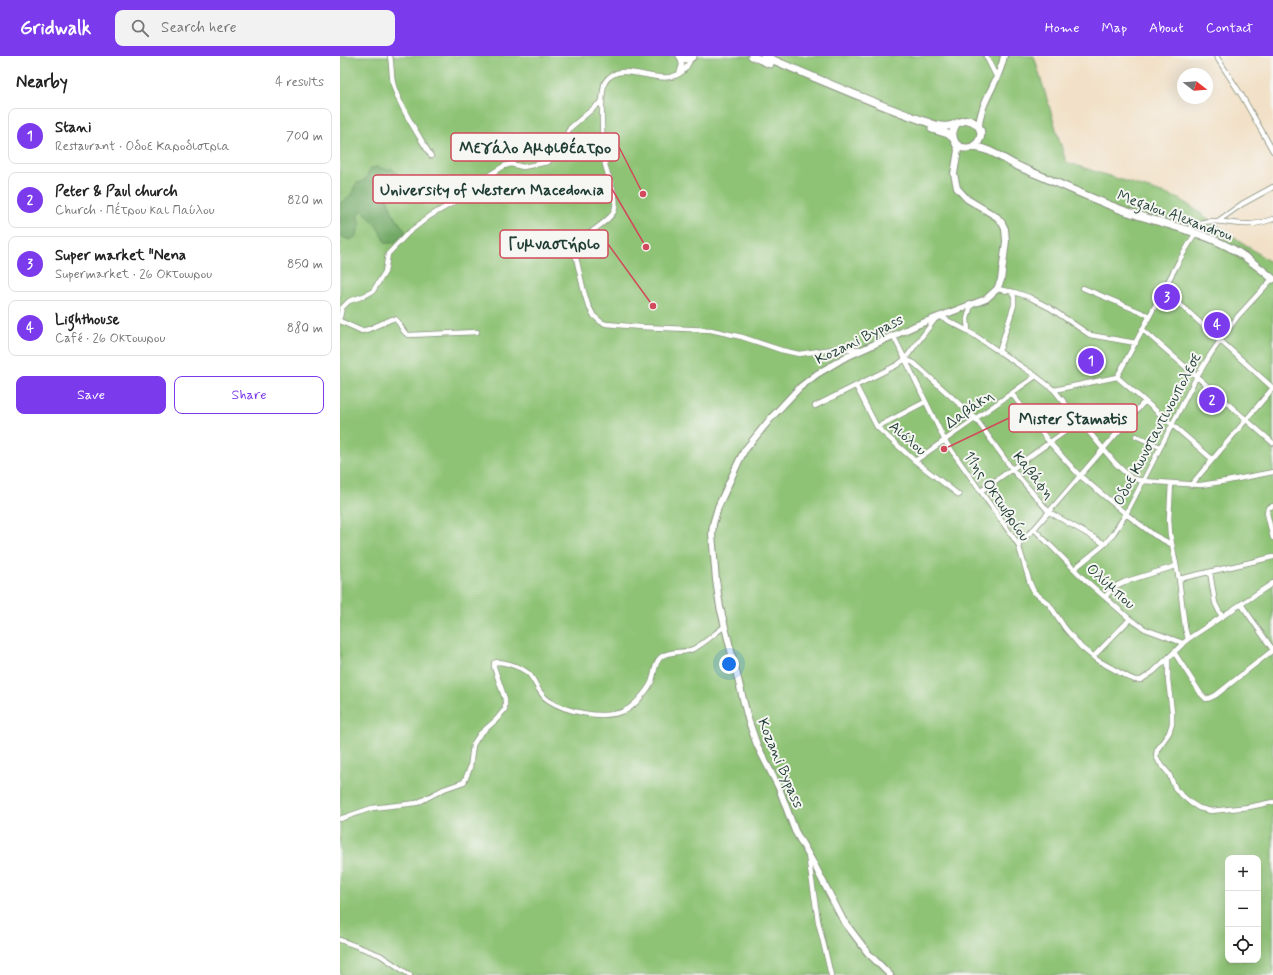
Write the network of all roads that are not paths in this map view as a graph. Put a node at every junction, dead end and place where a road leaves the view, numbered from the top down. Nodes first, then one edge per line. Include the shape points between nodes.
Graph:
1 (390, 56) edge
2 (680, 56) edge
3 (752, 56) edge
4 (764, 56) edge
5 (986, 56) edge
6 (1004, 56) edge
7 (1216, 56) edge
8 (692, 57) edge
9 (679, 74) junction
10 (997, 78) junction
11 (602, 101) junction
12 (984, 104) junction
13 (966, 120) junction
14 (957, 123) junction
15 (980, 130) junction
16 (954, 141) junction
17 (970, 148) junction
18 (1273, 151) edge
19 (431, 156) dead end
20 (957, 159) junction
21 (1036, 173) junction
22 (1273, 187) edge
23 (1273, 219) edge
24 (1218, 221) junction
25 (1186, 231) junction
26 (1195, 234) junction
27 (1273, 279) edge
28 (1083, 288) dead end
29 (997, 289) junction
30 (1164, 290) junction
31 (1011, 291) junction
32 (340, 302) edge
33 (971, 305) junction
34 (342, 308) junction
35 (1150, 316) junction
36 (340, 317) edge
37 (937, 317) junction
38 (340, 321) edge
39 (1142, 329) junction
40 (477, 332) dead end
41 (968, 332) junction
42 (893, 335) junction
43 (1219, 340) junction
44 (1136, 342) junction
45 (861, 349) junction
46 (999, 352) junction
47 (905, 359) junction
48 (1036, 376) junction
49 (1197, 376) junction
50 (1117, 377) junction
51 (856, 386) junction
52 (1273, 388) edge
53 (1054, 390) junction
54 (1012, 394) junction
55 (925, 402) junction
56 (1144, 402) junction
57 (816, 406) dead end
58 (976, 419) junction
59 (1246, 420) junction
60 (1080, 421) junction
61 (1171, 425) junction
62 (877, 426) junction
63 (1136, 436) dead end
64 (944, 441) junction
65 (1050, 443) junction
66 (1273, 443) edge
67 (1160, 447) junction
68 (1103, 448) junction
69 (1212, 459) junction
70 (915, 461) junction
71 (1012, 469) junction
72 (1273, 472) edge
73 (1079, 475) junction
74 (1143, 481) junction
75 (1171, 483) junction
76 (1191, 485) junction
77 (980, 491) junction
78 (959, 496) dead end
79 (1273, 506) edge
80 (1049, 512) junction
81 (1126, 514) junction
82 (1034, 529) junction
83 (1273, 538) edge
84 (1018, 544) junction
85 (1105, 544) junction
86 (1171, 544) junction
87 (1273, 557) edge
88 (1176, 566) junction
89 (1074, 569) junction
90 (1210, 572) junction
91 (1179, 579) junction
92 (1273, 583) edge
93 (1105, 597) junction
94 (1241, 604) junction
95 (1222, 617) junction
96 (1130, 619) junction
97 (725, 626) junction
98 (1188, 639) junction
99 (1183, 643) junction
100 (1273, 650) edge
101 (1174, 652) junction
102 (1093, 657) junction
103 (1168, 658) junction
104 (1273, 802) edge
105 (340, 819) edge
106 (808, 853) junction
107 (340, 940) edge
108 (410, 975) edge
109 (831, 975) edge
110 (890, 975) edge

1 - 19 street via 394,87
2 - 8 main road via 685,59
2 - 9 street via 682,65
3 - 16 main road via 879,109 946,133
4 - 14 main road via 934,125 948,126
5 - 10 street
6 - 10 main road
7 - 18 street
8 - 9 street via 684,71
9 - 11 street via 664,77 630,70 618,71 605,82
10 - 12 main road
11 - 34 street via 570,128 548,162 523,167 511,164 504,166 468,194 430,216 408,233 388,254 385,272 373,291 349,301
11 - 45 street via 604,159 611,181 615,209 610,217 578,242 575,253 584,292 591,311 598,319 606,324 711,330 798,354 833,349
12 - 13 main road via 973,117
12 - 15 main road via 979,117
13 - 14 main road
13 - 15 main road via 973,122
14 - 16 main road via 953,130
15 - 17 main road via 978,142
15 - 21 main road via 985,143 992,149
16 - 17 main road via 961,147
16 - 20 main road via 958,150
17 - 20 main road
17 - 21 main road via 985,149
20 - 29 main road via 954,174 957,188 967,199 997,216 1005,229 1001,280
21 - 25 main road, Megalou Alexandrou via 1137,215
22 - 24 street
23 - 24 street via 1248,224
24 - 25 street via 1196,223
25 - 26 main road, Megalou Alexandrou
26 - 27 main road, Megalou Alexandrou via 1237,252
26 - 30 street
27 - 43 street, Oδοε Κωνσταντινουπολεσε
28 - 35 street
29 - 31 street
29 - 33 main road, Kozani Bypass via 986,299
30 - 35 street
30 - 43 street
31 - 44 street via 1050,308 1090,335
31 - 46 street via 1014,305
32 - 34 street
33 - 37 main road, Kozani Bypass
33 - 41 street via 967,319
34 - 36 street
35 - 39 street
37 - 41 street
37 - 42 main road, Kozani Bypass
37 - 47 street
38 - 40 street via 362,331 395,319 406,334 413,336
39 - 44 street
39 - 49 street
41 - 46 street
42 - 45 main road, Kozani Bypass
42 - 47 street
43 - 49 street, Oδοε Κωνσταντινουπολεσε
43 - 52 street
44 - 50 street
45 - 97 main road, Kozani Bypass via 828,367 788,398 755,437 738,463 717,510 712,534 716,580
46 - 48 street
47 - 51 street
47 - 55 street, 11ης Οκτωβρίου
47 - 58 street, Καβάφη via 914,363
48 - 53 street
48 - 54 street, Δαβάκη
49 - 59 street
49 - 61 street, Oδοε Κωνσταντινουπολεσε
50 - 53 street
50 - 56 street
51 - 57 street
51 - 62 street, Αιόλου
52 - 59 street
53 - 60 street
54 - 58 street, Δαβάκη
54 - 65 street
55 - 62 street
55 - 64 street, 11ης Οκτωβρίου
56 - 61 street
56 - 68 street
58 - 64 street, Δαβάκη
58 - 71 street, Καβάφη
59 - 66 street
59 - 69 street
60 - 65 street
60 - 68 street
61 - 67 street, Oδοε Κωνσταντινουπολεσε
61 - 69 street
62 - 70 street, Αιόλου
63 - 67 street
64 - 70 street, Δαβάκη
64 - 77 street, 11ης Οκτωβρίου
65 - 71 street
65 - 73 street
67 - 74 street, Oδοε Κωνσταντινουπολεσε
68 - 73 street
68 - 74 street via 1126,474
69 - 76 street
70 - 78 street, Αιόλου
71 - 77 street
71 - 80 street, Καβάφη
72 - 76 street
73 - 80 street
73 - 81 street
74 - 75 street
74 - 81 street, Oδοε Κωνσταντινουπολεσε
75 - 76 street
75 - 86 street
77 - 84 street, 11ης Οκτωβρίου
79 - 83 street via 1268,508 1267,514
80 - 82 street
80 - 85 street, Καβάφη
81 - 85 street, Oδοε Κωνσταντινουπολεσε
81 - 86 street
82 - 84 street
82 - 89 street, Ολύμπου
84 - 102 street, 11ης Οκτωβρίου via 1034,592 1049,604 1070,634 1085,652
85 - 89 street, Oδοε Κωνσταντινουπολεσε
86 - 88 street
87 - 90 street
88 - 91 street
88 - 93 street via 1124,582 1114,587
89 - 93 street, Ολύμπου
90 - 91 street
90 - 95 street via 1215,603
91 - 98 street
92 - 94 street
93 - 96 street, Ολύμπου
94 - 95 street
94 - 100 street
95 - 98 street
96 - 99 street, Ολύμπου via 1145,629
96 - 102 street
97 - 105 street via 697,648 666,654 660,658 652,682 644,694 626,711 614,714 587,714 557,705 541,694 529,674 510,665 494,663 505,699 505,709 476,740 464,782 417,803 372,808
97 - 106 main road, Kozani Bypass via 757,746 779,788 795,831
98 - 99 street
99 - 101 street
100 - 101 street via 1208,699 1201,694
101 - 103 street
102 - 103 street, 11ης Οκτωβρίου via 1135,680 1141,680
103 - 104 street via 1172,724 1156,756 1169,774 1176,790 1199,808 1211,811
106 - 109 street via 818,921
106 - 110 main road, Kozani Bypass via 843,920 868,953
107 - 108 street via 380,955

